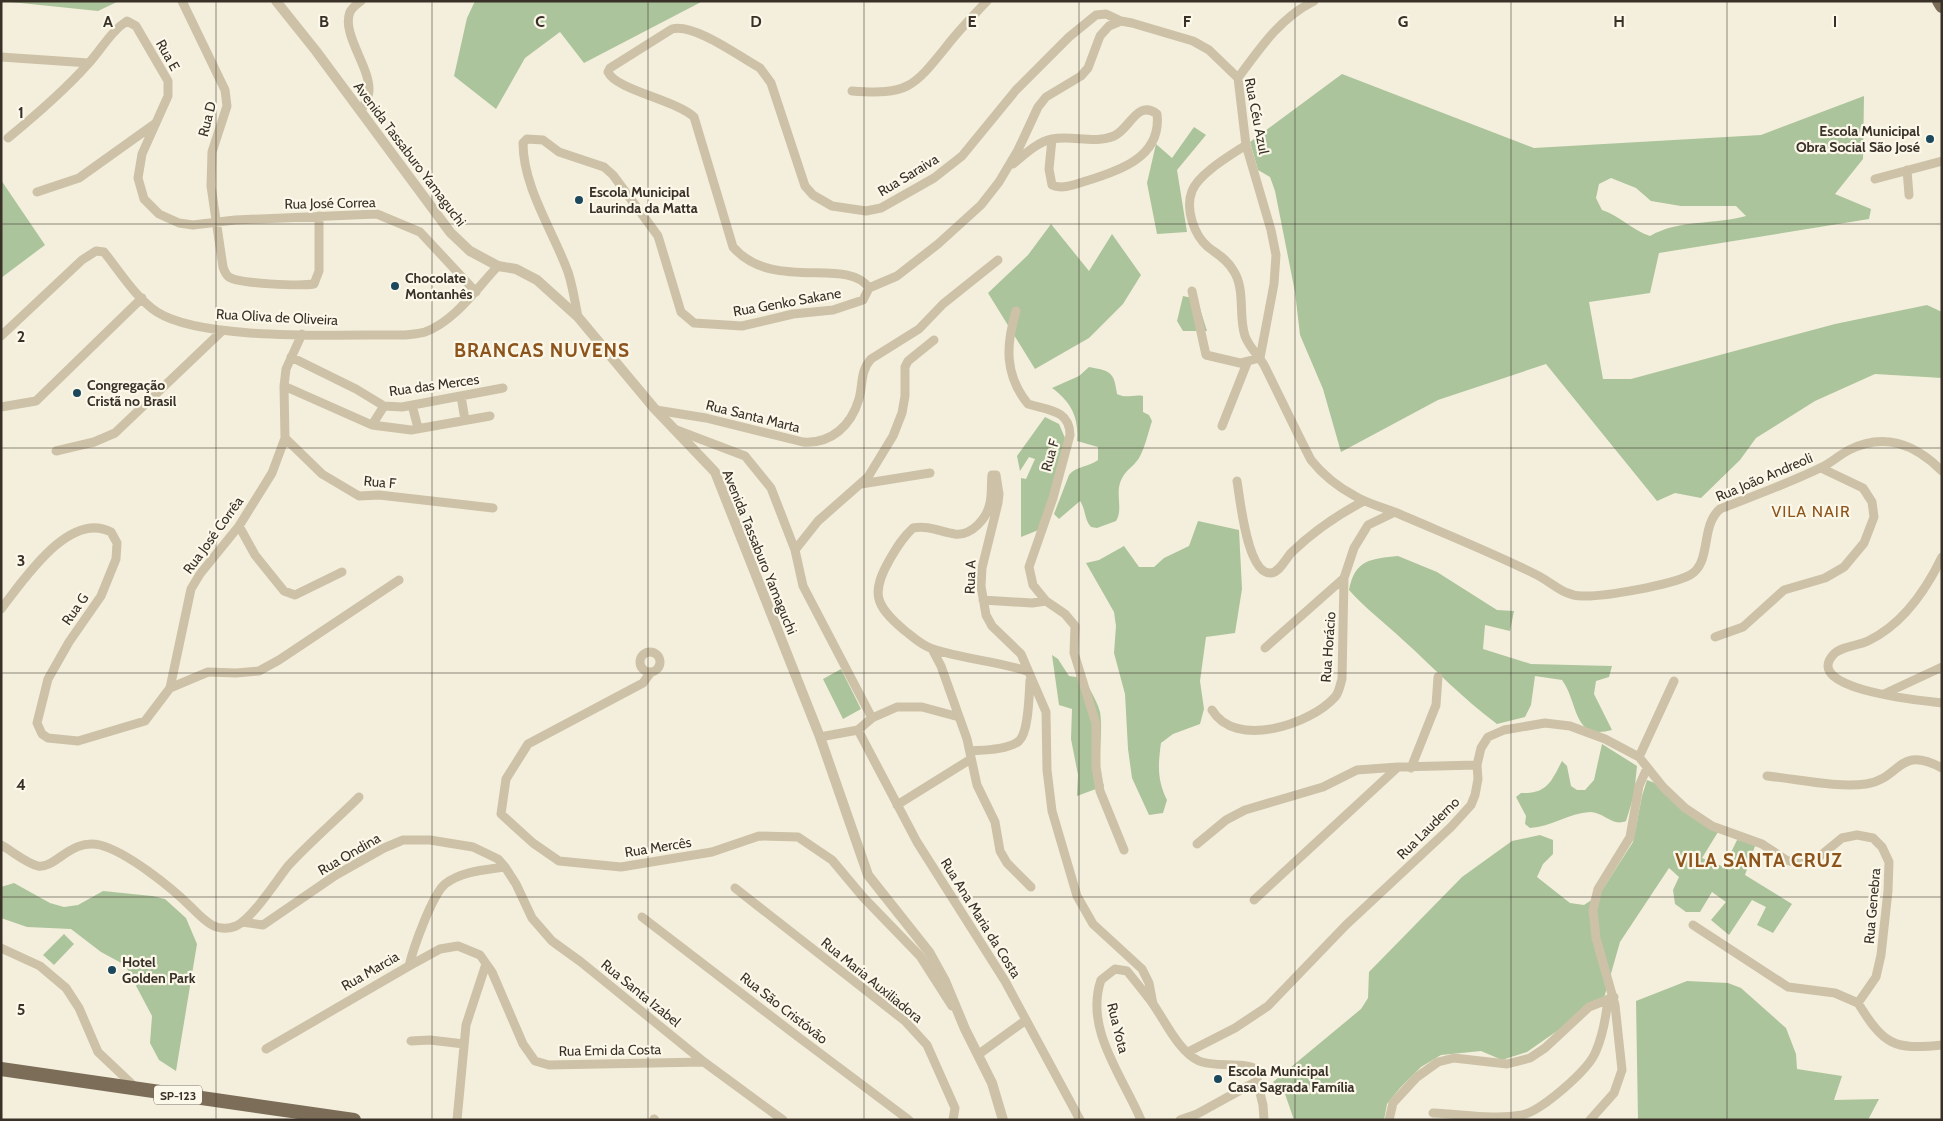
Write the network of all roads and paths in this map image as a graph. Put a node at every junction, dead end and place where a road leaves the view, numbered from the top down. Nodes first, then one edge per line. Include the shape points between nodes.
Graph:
1 (182, 1) edge
2 (276, 1) edge
3 (361, 1) edge
4 (987, 1) edge
5 (1314, 1) edge
6 (1939, 1) edge
7 (1942, 6) edge
8 (1121, 21) junction
9 (1, 56) edge
10 (89, 64) junction
11 (1238, 78) junction
12 (852, 91) dead end
13 (361, 111) junction
14 (158, 122) junction
15 (8, 138) dead end
16 (1052, 139) junction
17 (1246, 145) junction
18 (1942, 161) edge
19 (1008, 168) junction
20 (1907, 170) junction
21 (1875, 179) dead end
22 (37, 192) dead end
23 (1908, 195) dead end
24 (319, 216) junction
25 (215, 222) junction
26 (998, 260) dead end
27 (498, 266) junction
28 (869, 288) junction
29 (1192, 291) dead end
30 (476, 292) junction
31 (142, 298) junction
32 (1016, 311) dead end
33 (578, 317) junction
34 (222, 331) junction
35 (302, 334) junction
36 (1, 336) edge
37 (934, 340) dead end
38 (292, 356) junction
39 (1260, 358) junction
40 (1247, 363) junction
41 (284, 386) junction
42 (503, 388) dead end
43 (461, 396) junction
44 (412, 405) junction
45 (384, 406) junction
46 (1, 407) edge
47 (656, 410) junction
48 (490, 416) dead end
49 (465, 420) junction
50 (372, 425) junction
51 (1222, 426) dead end
52 (418, 428) junction
53 (674, 429) junction
54 (285, 438) junction
55 (56, 451) dead end
56 (1821, 468) junction
57 (1942, 471) edge
58 (930, 473) dead end
59 (1237, 481) dead end
60 (861, 484) junction
61 (1364, 501) junction
62 (493, 508) dead end
63 (1395, 512) junction
64 (239, 526) junction
65 (795, 550) junction
66 (1942, 557) edge
67 (342, 572) dead end
68 (1344, 578) junction
69 (399, 580) dead end
70 (983, 600) junction
71 (1046, 601) junction
72 (1, 609) edge
73 (1715, 637) dead end
74 (1265, 648) dead end
75 (932, 649) junction
76 (1942, 667) edge
77 (1027, 671) junction
78 (652, 672) dead end
79 (1438, 677) dead end
80 (1030, 680) junction
81 (1674, 681) dead end
82 (170, 688) junction
83 (1884, 694) junction
84 (1942, 703) edge
85 (1212, 710) dead end
86 (959, 716) junction
87 (872, 718) junction
88 (145, 721) joint
89 (858, 730) junction
90 (820, 737) junction
91 (970, 755) junction
92 (1639, 757) junction
93 (1477, 765) junction
94 (1398, 767) junction
95 (1411, 768) junction
96 (1647, 768) junction
97 (1942, 768) edge
98 (1767, 776) dead end
99 (359, 797) dead end
100 (898, 805) junction
101 (1197, 844) dead end
102 (1, 845) edge
103 (1124, 850) dead end
104 (505, 867) junction
105 (1031, 887) dead end
106 (734, 888) dead end
107 (1254, 900) dead end
108 (642, 917) dead end
109 (242, 922) junction
110 (1693, 925) dead end
111 (1, 948) edge
112 (486, 964) junction
113 (409, 966) junction
114 (1611, 998) junction
115 (1858, 1003) junction
116 (1153, 1004) junction
117 (1026, 1020) junction
118 (965, 1029) junction
119 (411, 1041) dead end
120 (464, 1044) junction
121 (1942, 1045) edge
122 (266, 1049) dead end
123 (1188, 1052) junction
124 (979, 1054) junction
125 (704, 1062) junction
126 (1, 1069) edge
127 (1257, 1081) junction
128 (137, 1089) junction
129 (1433, 1113) dead end
130 (354, 1120) edge
131 (457, 1120) edge
132 (783, 1120) edge
133 (909, 1120) edge
134 (953, 1120) edge
135 (1003, 1120) edge
136 (1080, 1120) edge
137 (1141, 1120) edge
138 (1180, 1120) edge
139 (1264, 1120) edge
140 (1389, 1120) edge
141 (1590, 1120) edge

1 - 25 street, Rua D via 225,90 227,106 212,152
2 - 13 street, Avenida Tassaburo Yamaguchi
3 - 13 street via 351,10 349,17 349,27 368,79 368,97
4 - 12 street via 917,82 896,91
5 - 11 street via 1296,11 1272,34
6 - 7 main road
8 - 11 street, Rua Céu Azul via 1193,41 1209,50
8 - 19 street via 1109,26 1100,36 1088,68 1046,97 1038,107
8 - 28 street, Rua Saraiva via 1106,14 1096,15 1016,90 962,156 934,178 881,208 866,211 832,206 804,186 772,83 760,68 711,40 687,28 672,29 610,68 610,77 680,107 694,117 731,242 738,254 760,267 778,272 846,273 858,277
9 - 10 street
10 - 14 street, Rua E via 118,27 127,21 136,26 168,81 168,96
10 - 15 street via 49,104
11 - 17 street, Rua Céu Azul
13 - 27 street, Avenida Tassaburo Yamaguchi via 450,232 470,251
14 - 22 street via 78,178
14 - 25 street, Rua E via 142,154 138,178 144,199 159,214 179,223
16 - 16 street via 1115,136 1144,109 1157,114 1154,138 1144,155 1113,174 1063,187 1052,185 1050,178
16 - 19 street via 1039,144
17 - 39 street, Rua Céu Azul via 1276,255
17 - 39 street, Rua João Andreoli via 1199,180 1192,191 1190,205 1194,228 1206,245 1226,260 1234,271 1240,285 1245,337
18 - 20 street
19 - 28 street, Rua Genko Sakane via 981,205 938,244 897,276
20 - 21 street
20 - 23 street
24 - 25 street, Rua José Correa
24 - 25 street, Rua D via 319,271 314,284 303,285 239,281 228,276 223,267
24 - 30 street, Rua José Correa via 377,214 402,223 420,232
26 - 47 street, Rua Santa Marta via 943,304 919,329 871,359 866,365 859,398 849,423 839,432 816,443
27 - 30 street, Rua Oliva de Oliveira
27 - 33 street, Avenida Tassaburo Yamaguchi via 516,269 537,280
28 - 33 street, Rua Genko Sakane via 863,300 833,310 793,314 742,326 694,323 681,312 658,236 613,175 604,166 560,152 543,140 527,139 522,142 523,153 533,188 569,274
29 - 40 street via 1206,355
30 - 35 street, Rua Oliva de Oliveira via 447,319 425,332 405,335
31 - 34 street, Rua Oliva de Oliveira via 156,311 175,321
31 - 36 street, Rua Oliva de Oliveira via 104,252 96,251 82,260
31 - 46 street via 36,401
32 - 71 street, Rua F via 1008,336 1014,381 1028,404 1066,417 1070,425 1055,489 1029,567 1033,585
33 - 47 street, Avenida Tassaburo Yamaguchi
34 - 35 street, Rua Oliva de Oliveira
34 - 55 street via 115,433
35 - 38 street, Rua José Corrêa
37 - 60 street via 908,361 902,413 893,436
38 - 41 street, Rua José Corrêa
38 - 45 street, Rua das Merces
39 - 40 street
39 - 61 street, Rua João Andreoli via 1311,460 1322,473
40 - 51 street
41 - 50 street
41 - 54 street, Rua José Corrêa
42 - 43 street, Rua das Merces
43 - 44 street, Rua das Merces
43 - 49 street
44 - 45 street, Rua das Merces
44 - 52 street
45 - 50 street
47 - 53 street, Avenida Tassaburo Yamaguchi
48 - 49 street
49 - 52 street
50 - 52 street
53 - 65 street via 745,456 771,488
53 - 90 street, Avenida Tassaburo Yamaguchi via 715,472
54 - 62 street, Rua F via 322,474 359,496
54 - 64 street, Rua José Corrêa via 272,473
56 - 57 street, Rua João Andreoli via 1850,450 1879,441 1905,444 1928,457
56 - 63 street, Rua João Andreoli via 1720,509 1708,525 1703,557 1690,575 1635,590 1582,596 1565,593 1537,575
56 - 73 street via 1863,488 1872,502 1874,517 1864,543 1844,567 1825,578 1784,590 1743,628
58 - 60 street
59 - 61 street via 1256,565 1271,573 1320,527
60 - 65 street via 818,521
61 - 63 street, Rua João Andreoli
63 - 68 street via 1379,518 1362,532
64 - 67 street via 255,555 284,592 295,595
64 - 82 street, Rua José Corrêa via 191,589
65 - 87 street via 802,586
66 - 83 street via 1912,606 1884,633 1836,651 1829,664 1830,672 1843,684
68 - 74 street
68 - 85 street, Rua Horácio via 1342,679 1336,695 1304,717 1261,730 1236,730 1224,724
69 - 82 street via 259,671 236,674 208,672
70 - 71 street
70 - 75 street, Rua A via 982,568 999,494 996,475 992,475 990,503 978,526 956,534 913,528 904,535 879,580 879,602 887,615
70 - 77 street, Rua A via 992,626 1021,654
71 - 103 street, Rua F via 1065,614 1074,626 1074,653 1096,724 1096,768 1100,791
72 - 88 street, Rua G via 49,550 76,532 97,528 111,532 117,543 113,566 101,596 48,679 37,723 48,738 78,741
75 - 77 street
75 - 86 street
76 - 83 street
77 - 80 street, Rua A
78 - 118 street, Rua Mercês via 643,683 528,744 506,778 501,814 559,861 621,867 712,852 759,836 798,837 832,860 920,956
79 - 95 street via 1436,705
80 - 91 street via 1026,722 1018,742
80 - 116 street, Rua A via 1046,712 1047,770 1052,811 1077,896 1093,924 1142,970 1149,983
81 - 92 street
82 - 88 street, Rua José Corrêa
83 - 84 street
86 - 87 street via 910,705
86 - 91 street
87 - 89 street
89 - 90 street
89 - 100 street, Rua Ana Maria da Costa
90 - 118 street, Avenida Tassaburo Yamaguchi via 868,875 929,952 956,1003
91 - 100 street
91 - 105 street via 977,785 995,822 1000,851 1007,863
92 - 93 street, Rua Lauderno via 1570,726 1545,723 1504,730 1488,737
92 - 96 street, Rua Genebra
93 - 95 street
93 - 123 street, Rua Lauderno via 1478,779 1471,805 1451,827 1346,925 1268,1006 1235,1028
94 - 95 street
94 - 101 street via 1358,770 1323,787 1245,810 1226,820
94 - 107 street
96 - 114 street via 1639,786 1630,837 1598,889 1593,910 1596,938
96 - 115 street, Rua Genebra via 1685,808 1712,826 1762,844 1786,860 1800,864 1814,861 1842,838 1857,835 1873,838 1882,848 1889,862 1881,955 1876,977
97 - 98 street via 1930,761 1917,759 1904,762 1882,779 1853,785
99 - 109 street, Rua Ondina via 288,866
100 - 117 street, Rua Ana Maria da Costa
102 - 109 street, Rua Ondina via 37,866 44,866 73,847 84,844 100,846 171,887 215,927 235,926
104 - 109 street, Rua Ondina via 498,859 473,846 403,840 336,875 263,926
104 - 113 street, Rua Marcia via 468,873 444,885 424,922
104 - 125 street, Rua Santa Izabel via 532,918 552,941
106 - 134 street, Rua Maria Auxiliadora via 905,1021 927,1044 955,1108
108 - 133 street, Rua São Cristóvão
110 - 115 street via 1788,987 1835,994
111 - 128 street via 40,966 66,988 79,1008 98,1052
112 - 113 street, Rua Emi da Costa via 480,955 458,946 440,949
112 - 120 street via 466,1025
112 - 125 street, Rua Emi da Costa via 522,1044 535,1061 550,1065
113 - 122 street, Rua Marcia
114 - 129 street via 1596,1052 1588,1064 1540,1108 1523,1115 1507,1116
114 - 140 street via 1589,1007 1530,1058 1506,1064 1454,1058 1438,1062 1417,1077 1393,1103
114 - 141 street via 1622,1070 1614,1093
115 - 121 street via 1874,1030 1893,1044 1916,1048
116 - 123 street via 1168,1029
116 - 137 street, Rua Yota via 1127,971 1121,969 1107,974 1097,991 1096,1005 1104,1042
117 - 124 street
117 - 136 street, Rua Ana Maria da Costa
118 - 124 street, Avenida Tassaburo Yamaguchi
119 - 120 street
120 - 131 street
123 - 127 street via 1197,1060 1216,1066 1249,1065 1258,1071
124 - 135 street, Avenida Tassaburo Yamaguchi
125 - 132 street, Rua Santa Izabel
126 - 128 main road, SP-123
127 - 138 street
127 - 139 street
128 - 130 main road, SP-123

